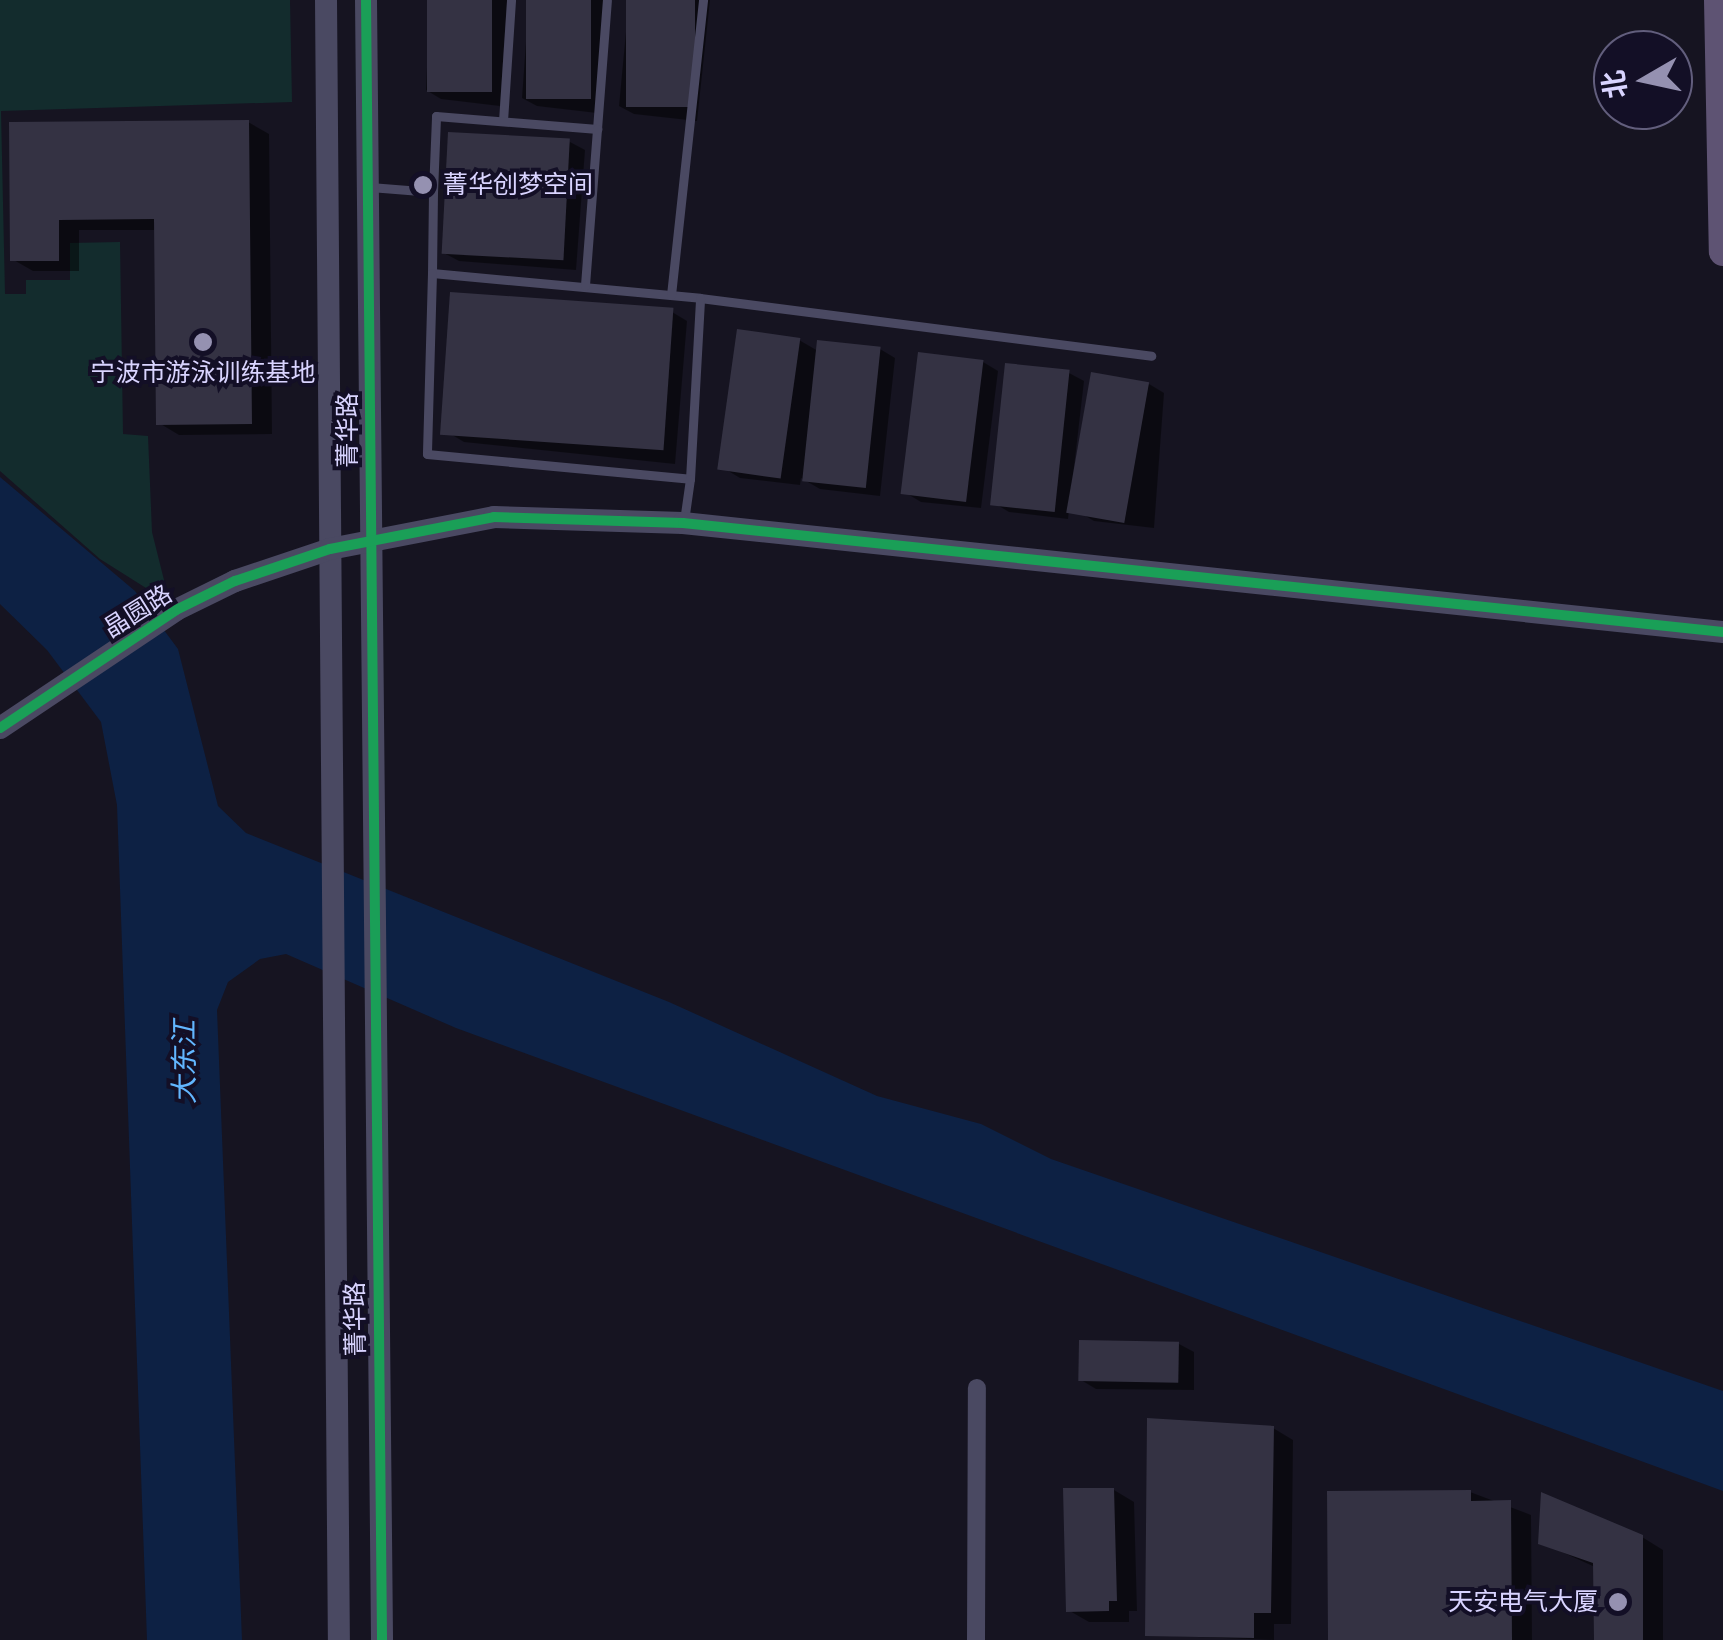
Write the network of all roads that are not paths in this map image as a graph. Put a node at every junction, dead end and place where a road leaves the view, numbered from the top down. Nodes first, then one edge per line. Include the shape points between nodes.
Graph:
1 (326, 0) edge
2 (366, 0) edge
3 (511, 0) edge
4 (607, 0) edge
5 (703, 0) edge
6 (1718, 0) edge
7 (503, 121) junction
8 (597, 129) junction
9 (368, 187) junction
10 (433, 192) junction
11 (1723, 252) edge
12 (432, 273) junction
13 (585, 286) junction
14 (671, 294) junction
15 (700, 298) junction
16 (1151, 356) dead end
17 (690, 479) junction
18 (683, 523) junction
19 (368, 542) junction
20 (330, 549) junction
21 (1723, 632) edge
22 (0, 728) edge
23 (978, 1388) dead end
24 (339, 1640) edge
25 (382, 1640) edge
26 (976, 1640) edge

1 - 20 street, 菁华路
2 - 9 street, 菁华路
3 - 7 lane
4 - 8 lane
5 - 14 lane
6 - 11 main road
7 - 8 lane
7 - 10 lane via 436,116
8 - 13 lane
9 - 10 lane
9 - 19 street, 菁华路
10 - 12 lane
12 - 13 lane
12 - 17 lane via 427,454
13 - 14 lane
14 - 15 lane
15 - 16 lane
15 - 17 lane
17 - 18 lane
18 - 19 street, 晶圆路 via 494,517
18 - 21 street, 晶圆路
19 - 20 street, 晶圆路
19 - 25 street, 菁华路
20 - 22 street, 晶圆路 via 235,581 176,610
20 - 24 street, 菁华路
23 - 26 street

